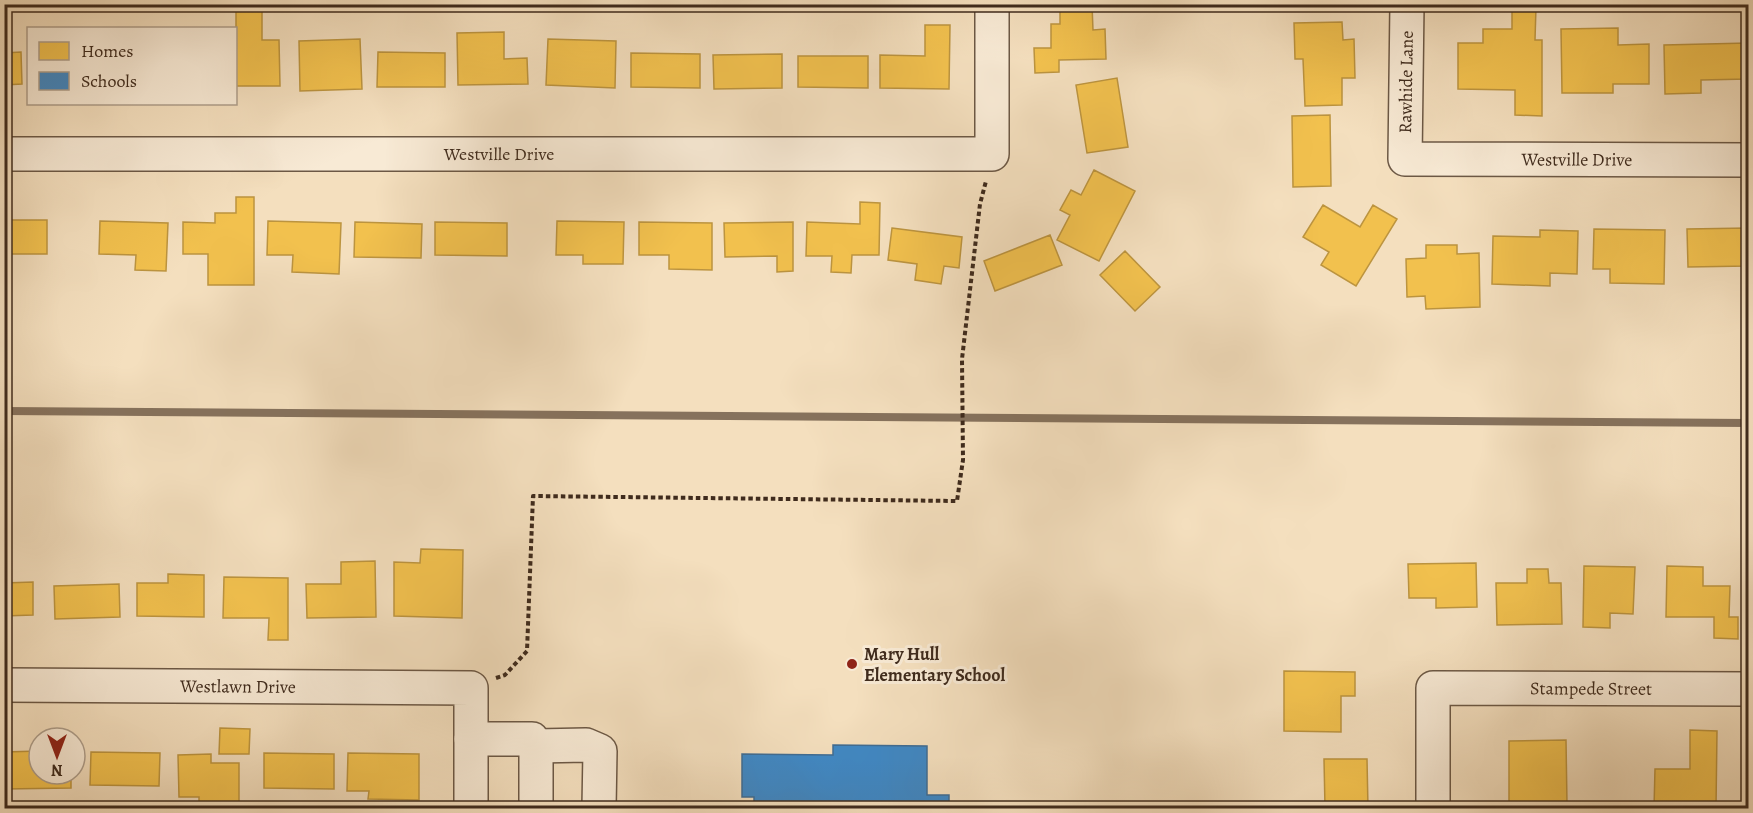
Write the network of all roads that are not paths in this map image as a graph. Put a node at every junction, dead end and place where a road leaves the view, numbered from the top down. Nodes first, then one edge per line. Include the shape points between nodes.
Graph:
1 (992, 4) edge
2 (1407, 4) edge
3 (4, 154) edge
4 (1405, 159) joint
5 (1749, 160) edge
6 (4, 685) edge
7 (1749, 689) edge
8 (471, 739) junction
9 (537, 746) junction
10 (471, 808) edge
11 (536, 808) edge
12 (599, 808) edge
13 (1433, 808) edge

1 - 3 street, Westville Drive via 992,154
2 - 4 street, Rawhide Lane
4 - 5 street, Westville Drive
6 - 8 street, Westlawn Drive via 471,688
7 - 13 street, Stampede Street via 1433,688
8 - 9 street via 532,739
8 - 10 street
9 - 11 street
9 - 12 street via 586,745 600,751

